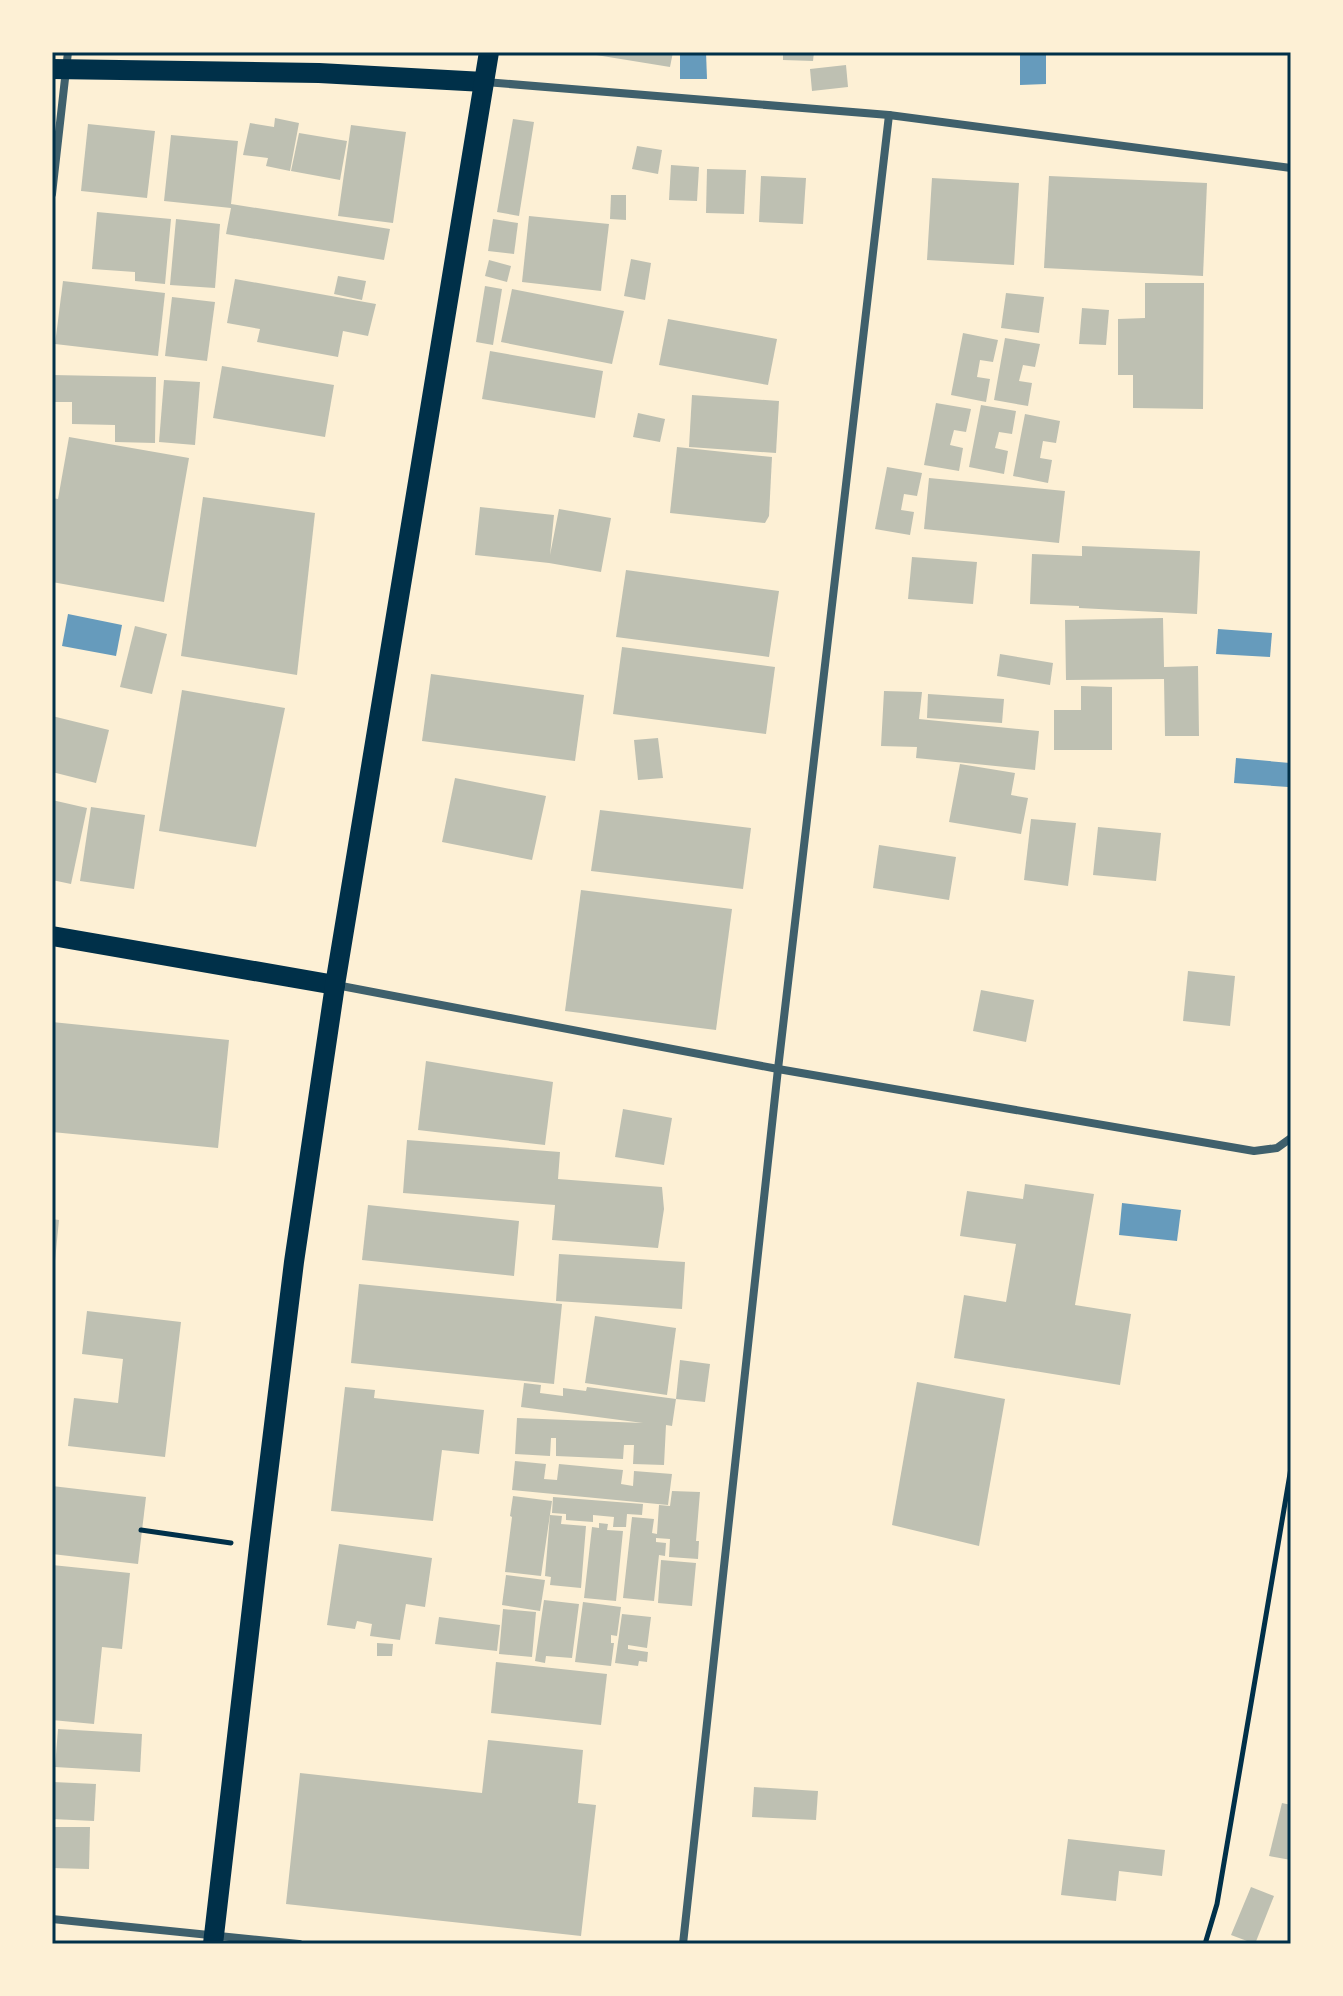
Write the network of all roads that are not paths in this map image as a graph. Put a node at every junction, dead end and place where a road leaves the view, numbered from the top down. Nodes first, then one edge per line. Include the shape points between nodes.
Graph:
1 (489, 52) edge
2 (62, 64) edge
3 (484, 82) junction
4 (889, 115) junction
5 (1291, 168) edge
6 (52, 194) edge
7 (52, 936) edge
8 (335, 985) junction
9 (778, 1069) junction
10 (1291, 1138) edge
11 (52, 1919) edge
12 (214, 1940) edge
13 (299, 1944) edge
14 (683, 1944) edge

1 - 3 main road
2 - 3 main road
2 - 6 street
3 - 4 street
3 - 8 main road
4 - 5 street
4 - 9 street
7 - 8 main road
8 - 9 street
8 - 12 main road via 294,1262
9 - 10 street via 1254,1151 1277,1148
9 - 14 street
11 - 12 street
12 - 13 street

